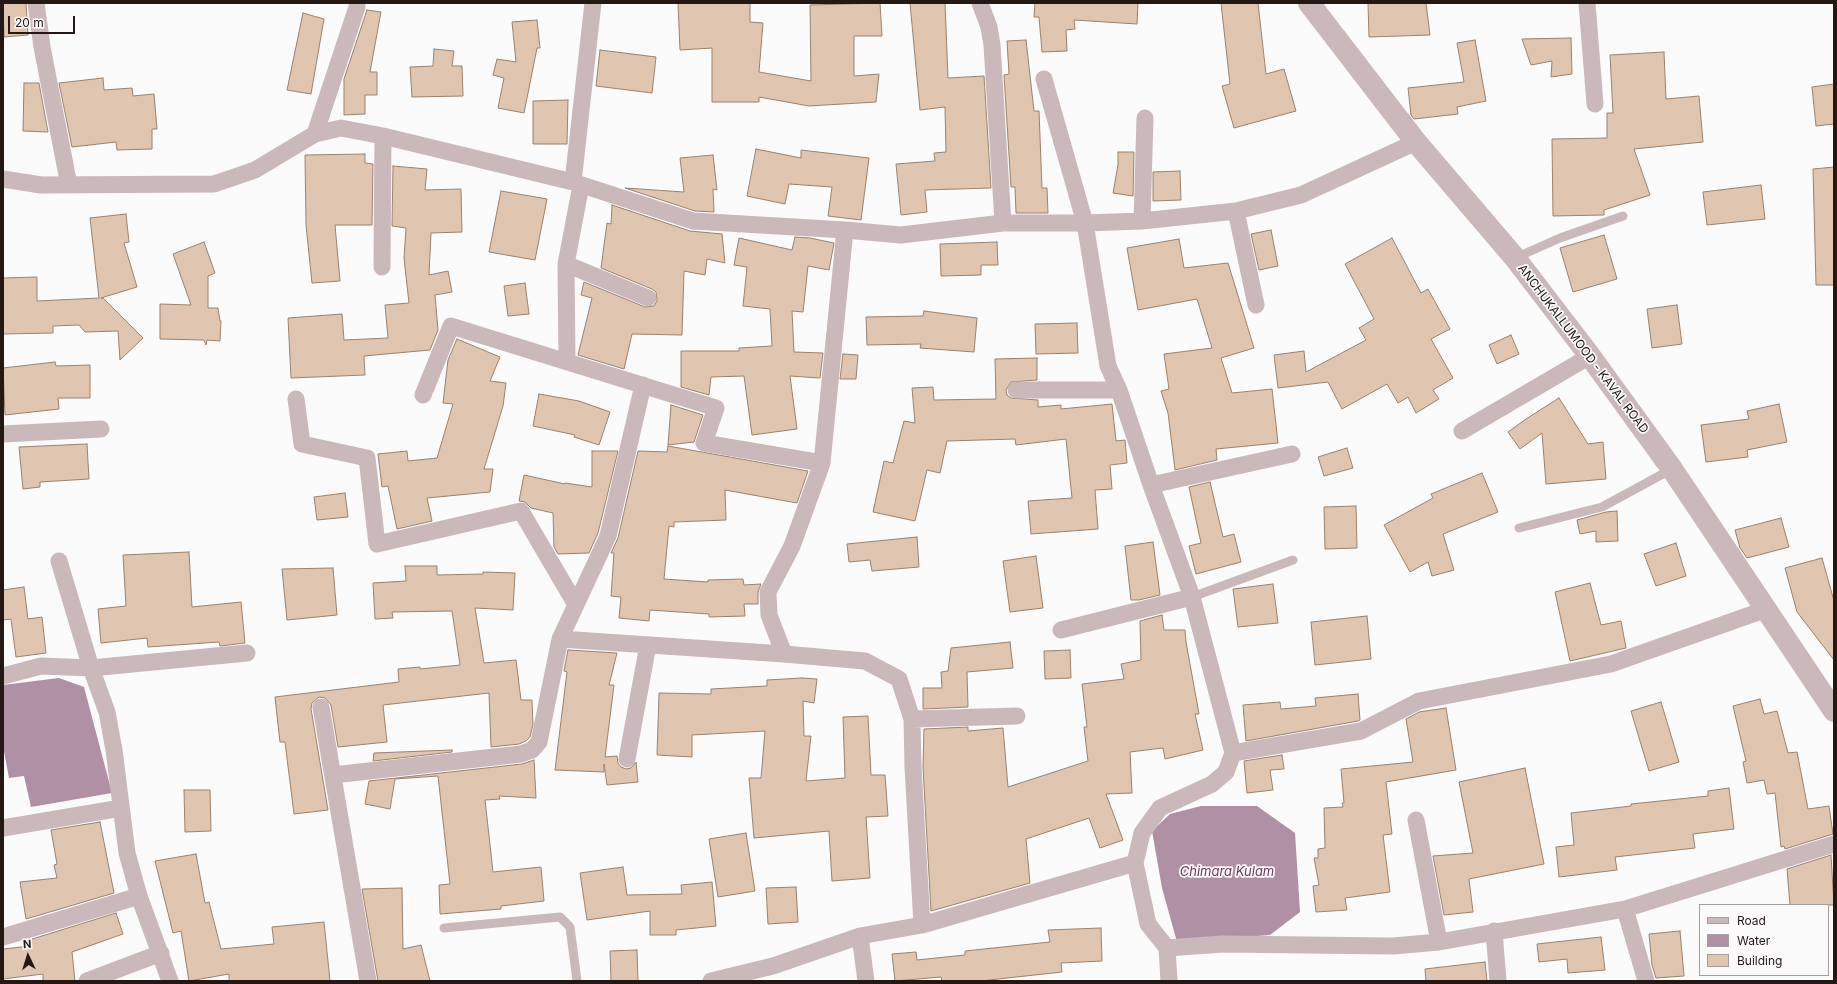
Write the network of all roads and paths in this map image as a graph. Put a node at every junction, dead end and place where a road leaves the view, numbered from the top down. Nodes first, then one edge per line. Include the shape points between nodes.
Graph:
1 (36, 3) edge
2 (593, 3) edge
3 (980, 3) edge
4 (1309, 3) edge
5 (1587, 3) edge
6 (357, 6) dead end
7 (1044, 79) dead end
8 (1595, 104) dead end
9 (1145, 118) dead end
10 (315, 134) junction
11 (383, 136) junction
12 (1416, 142) junction
13 (3, 179) edge
14 (577, 183) junction
15 (69, 185) junction
16 (1236, 211) junction
17 (1623, 216) dead end
18 (1142, 220) junction
19 (1003, 223) junction
20 (1085, 223) junction
21 (845, 230) junction
22 (1516, 258) junction
23 (566, 264) junction
24 (382, 267) dead end
25 (648, 298) dead end
26 (1256, 305) dead end
27 (1590, 356) junction
28 (567, 361) junction
29 (643, 385) junction
30 (1016, 390) dead end
31 (1119, 390) junction
32 (424, 395) dead end
33 (296, 399) dead end
34 (100, 429) dead end
35 (1462, 431) dead end
36 (3, 434) edge
37 (1292, 454) dead end
38 (822, 463) junction
39 (1672, 469) junction
40 (1151, 485) junction
41 (1519, 528) dead end
42 (1293, 560) dead end
43 (59, 561) dead end
44 (1192, 598) junction
45 (576, 605) junction
46 (1767, 609) junction
47 (1061, 630) dead end
48 (560, 639) junction
49 (648, 645) junction
50 (248, 653) dead end
51 (784, 654) junction
52 (90, 668) junction
53 (3, 676) edge
54 (1833, 706) edge
55 (321, 707) dead end
56 (1017, 716) dead end
57 (912, 719) junction
58 (1232, 753) junction
59 (627, 759) dead end
60 (333, 775) junction
61 (121, 808) junction
62 (1416, 820) dead end
63 (3, 828) edge
64 (1834, 844) edge
65 (1135, 863) junction
66 (139, 896) junction
67 (1625, 909) junction
68 (922, 925) junction
69 (444, 928) dead end
70 (1494, 931) junction
71 (860, 936) junction
72 (3, 937) edge
73 (1439, 942) junction
74 (1167, 948) junction
75 (161, 953) junction
76 (87, 981) edge
77 (170, 981) edge
78 (368, 981) edge
79 (577, 981) edge
80 (711, 981) edge
81 (866, 981) edge
82 (1169, 981) edge
83 (1498, 981) edge
84 (1646, 981) edge

1 - 15 street
2 - 14 street
3 - 19 street via 989,27 992,45
4 - 12 street, ANCHUKALLUMOOD - KAVAL ROAD
5 - 8 street
6 - 10 street
7 - 20 street
9 - 18 street
10 - 11 street via 341,128
10 - 15 street via 254,170 214,184
11 - 14 street
11 - 24 street
12 - 16 street via 1302,195
12 - 22 street, ANCHUKALLUMOOD - KAVAL ROAD
13 - 15 street via 41,185
14 - 21 street via 693,221
14 - 23 street
16 - 18 street
16 - 26 street
17 - 22 lane via 1560,238
18 - 20 street
19 - 20 street
19 - 21 street via 901,236
20 - 31 street via 1108,366
21 - 38 street
22 - 27 street, ANCHUKALLUMOOD - KAVAL ROAD
23 - 25 street
23 - 28 street
27 - 35 street
27 - 39 street, ANCHUKALLUMOOD - KAVAL ROAD
28 - 29 street
28 - 32 street via 451,326
29 - 38 street via 716,408 704,443
29 - 45 street via 608,536
30 - 31 street
31 - 40 street
33 - 45 street via 302,444 367,458 377,544 521,511
34 - 36 street
37 - 40 street
38 - 51 street via 792,546 768,592 769,615
39 - 41 lane via 1602,507
39 - 46 street, ANCHUKALLUMOOD - KAVAL ROAD
40 - 44 street
42 - 44 lane
43 - 52 street
44 - 47 street
44 - 58 street
45 - 48 street
46 - 54 street, ANCHUKALLUMOOD - KAVAL ROAD
46 - 58 street via 1611,664 1419,701 1361,731
48 - 49 street
48 - 60 street via 539,742 532,750 521,754
49 - 51 street
49 - 59 street
50 - 52 street
51 - 57 street via 864,661 899,679
52 - 53 street via 41,666
52 - 61 street via 107,712
55 - 60 street
56 - 57 street
57 - 68 street
58 - 65 street via 1226,772 1212,784 1160,808 1142,833
60 - 78 street
61 - 63 street
61 - 66 street via 127,853
62 - 73 street
64 - 67 street
65 - 68 street
65 - 74 street via 1148,924
66 - 72 street
66 - 75 street
67 - 70 street
67 - 84 street
68 - 71 street
69 - 79 lane via 560,916 570,927
70 - 73 street
70 - 83 street
71 - 80 street via 773,966
71 - 81 street
73 - 74 street via 1393,946 1223,944
74 - 82 street
75 - 76 street
75 - 77 street

